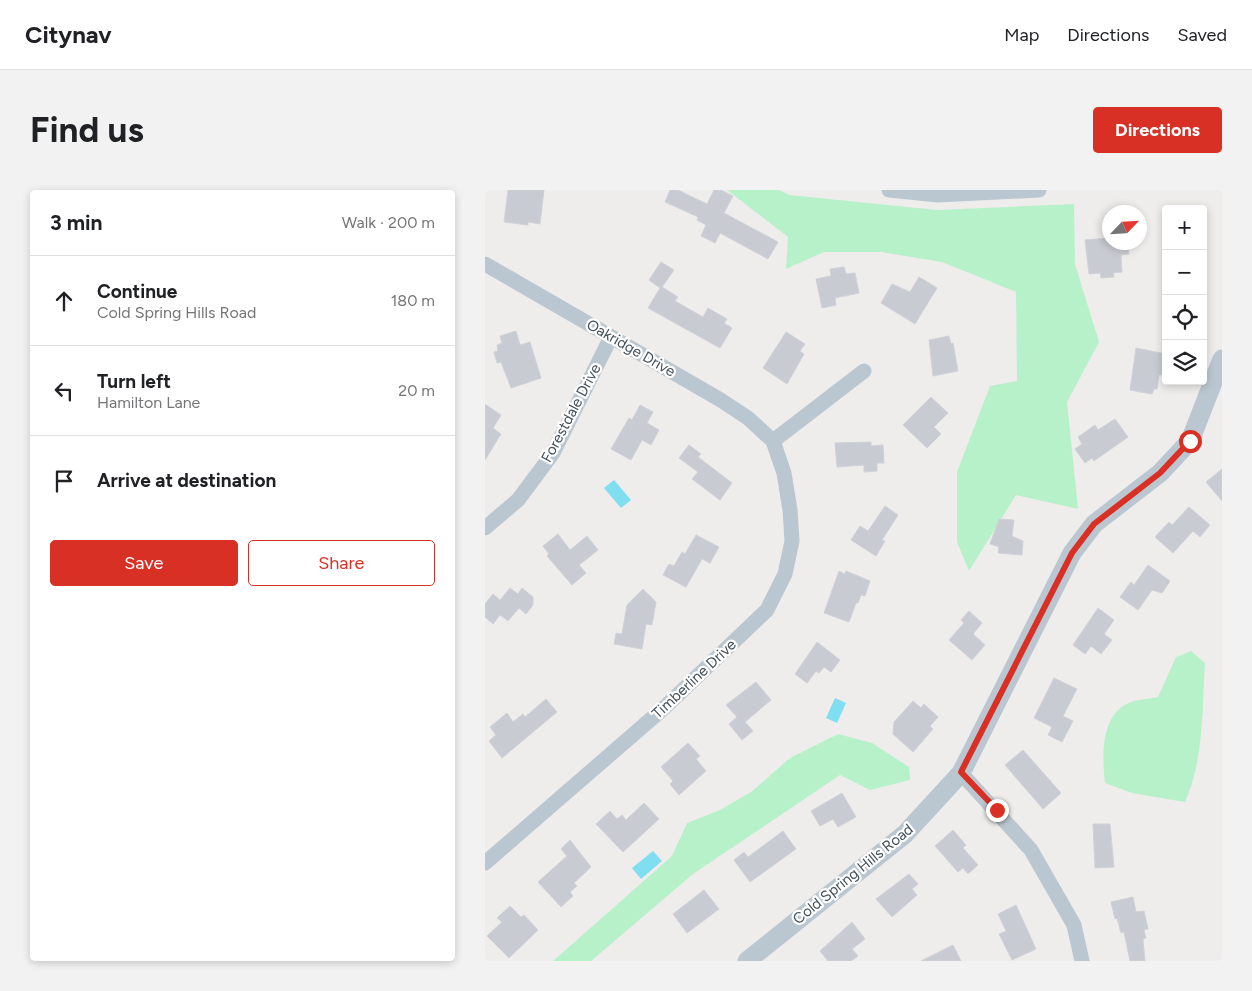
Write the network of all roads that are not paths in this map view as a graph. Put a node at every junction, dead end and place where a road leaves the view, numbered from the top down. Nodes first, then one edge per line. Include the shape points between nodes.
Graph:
1 (889, 190) edge
2 (1039, 190) edge
3 (485, 264) edge
4 (611, 337) junction
5 (1222, 359) edge
6 (865, 371) dead end
7 (773, 441) junction
8 (485, 528) edge
9 (961, 772) junction
10 (485, 863) edge
11 (747, 961) edge
12 (1082, 961) edge

1 - 2 street via 938,195
3 - 4 street, Oakridge Drive
4 - 7 street, Oakridge Drive via 719,399
4 - 8 street, Forestdale Drive via 553,453 518,500
5 - 9 street, Cold Spring Hills Road via 1190,441 1160,473 1094,524 1072,553
6 - 7 street
7 - 10 street, Timberline Drive via 784,474 791,541 785,574 767,610 665,707
9 - 11 street, Cold Spring Hills Road via 905,834
9 - 12 street via 1031,850 1074,925

